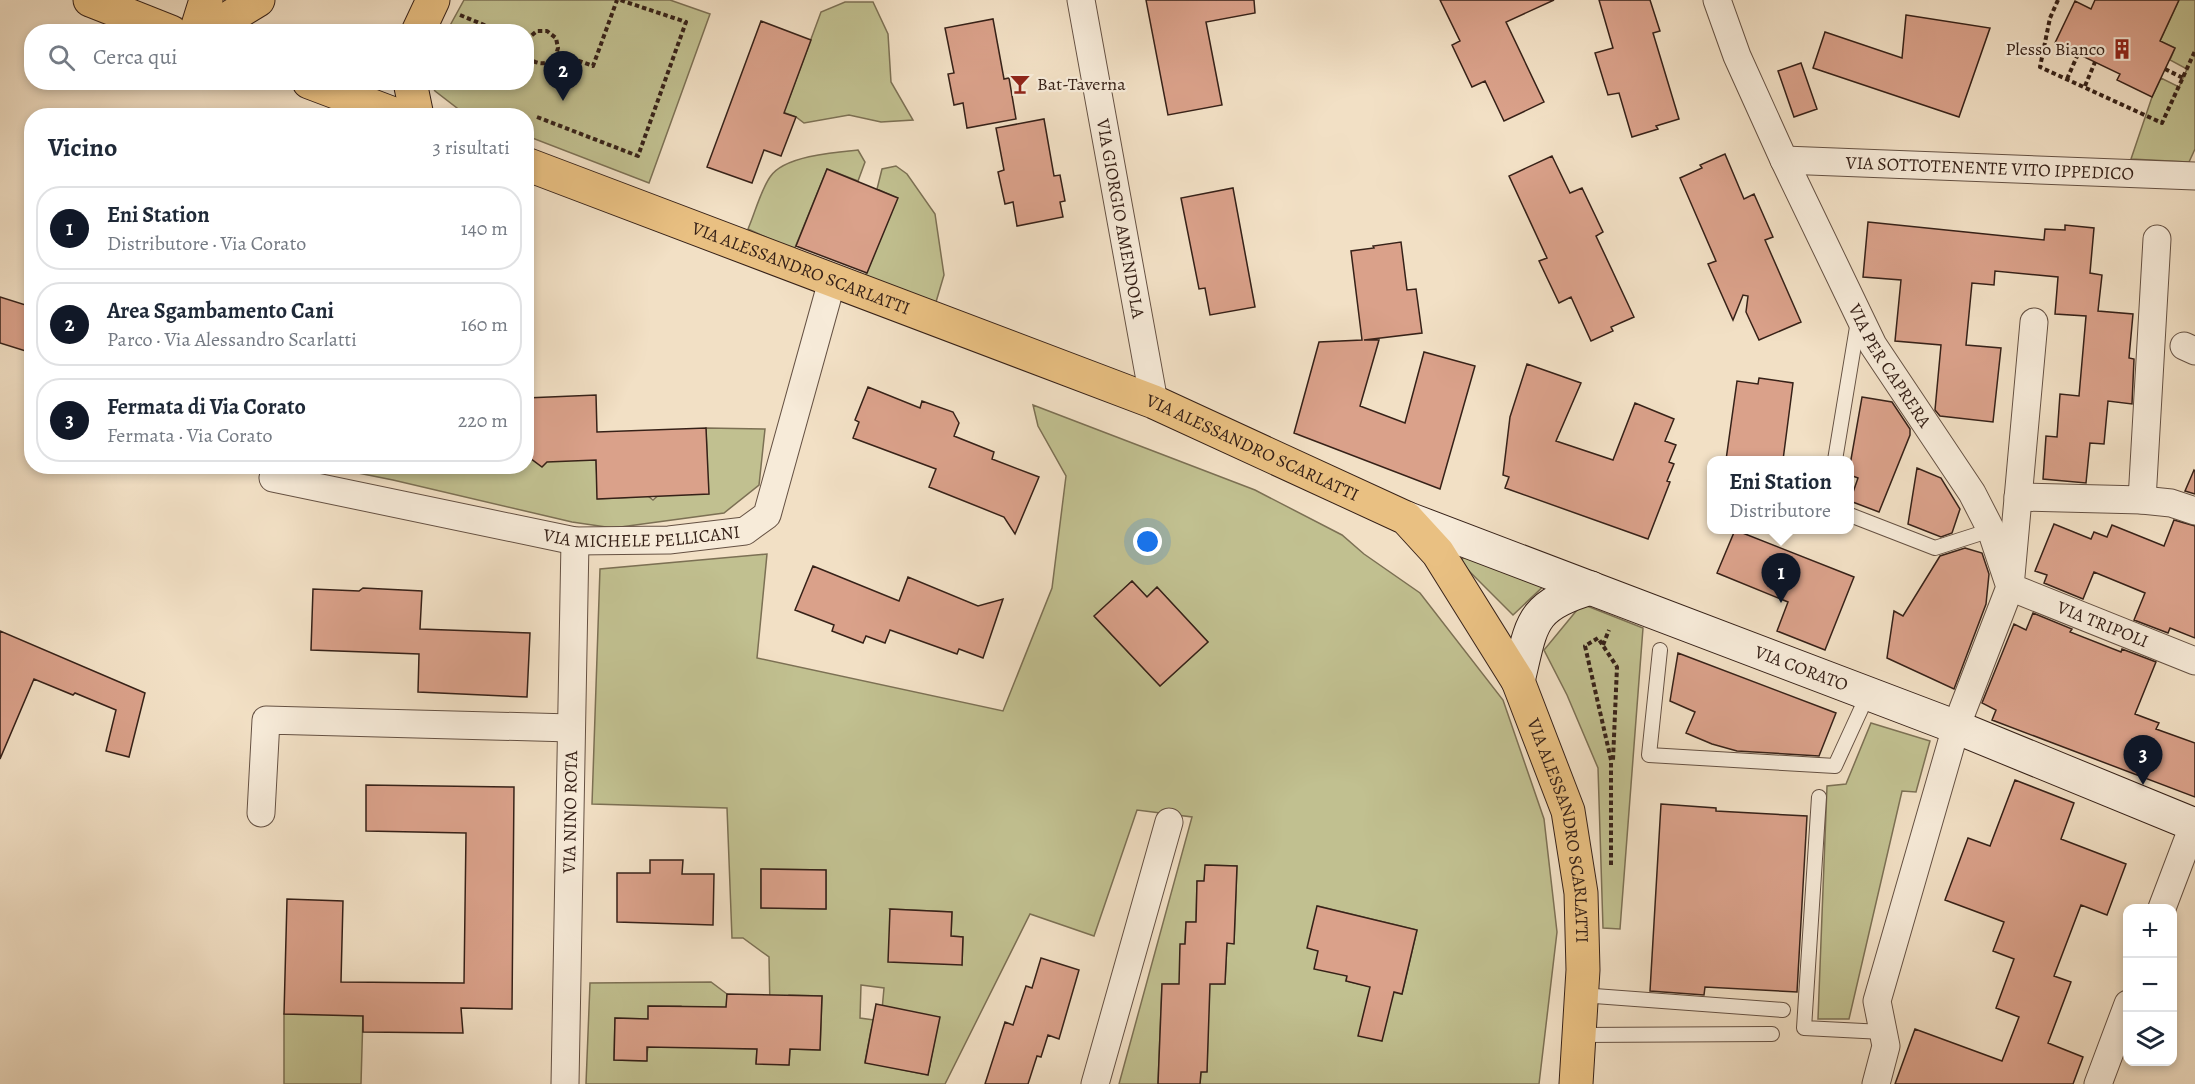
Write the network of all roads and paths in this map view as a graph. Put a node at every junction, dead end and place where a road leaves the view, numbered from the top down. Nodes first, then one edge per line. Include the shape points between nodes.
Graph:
1 (90, 0) edge
2 (206, 0) edge
3 (258, 0) edge
4 (619, 0) edge
5 (1081, 0) edge
6 (1717, 0) edge
7 (2058, 0) edge
8 (428, 12) edge
9 (151, 24) edge
10 (198, 24) edge
11 (219, 24) edge
12 (472, 24) edge
13 (534, 33) edge
14 (2195, 51) edge
15 (557, 53) junction
16 (2078, 54) dead end
17 (534, 62) edge
18 (2095, 62) dead end
19 (2165, 69) dead end
20 (2067, 78) junction
21 (2183, 78) junction
22 (2085, 86) junction
23 (330, 90) edge
24 (412, 90) edge
25 (378, 108) edge
26 (415, 108) edge
27 (537, 117) dead end
28 (1784, 160) junction
29 (534, 167) edge
30 (2195, 176) edge
31 (2157, 238) dead end
32 (832, 281) junction
33 (1859, 315) junction
34 (2034, 322) dead end
35 (1154, 402) junction
36 (1836, 456) edge
37 (273, 478) dead end
38 (2018, 497) junction
39 (2142, 500) junction
40 (2195, 511) edge
41 (1854, 516) edge
42 (1406, 518) junction
43 (1991, 530) junction
44 (575, 541) junction
45 (2010, 587) junction
46 (1591, 588) junction
47 (1660, 650) dead end
48 (2195, 661) edge
49 (1518, 681) junction
50 (1868, 694) junction
51 (1956, 727) junction
52 (571, 728) junction
53 (1611, 760) junction
54 (1819, 797) dead end
55 (261, 813) dead end
56 (1169, 822) dead end
57 (2194, 824) edge
58 (1611, 872) dead end
59 (2164, 904) edge
60 (1581, 995) junction
61 (1783, 1010) dead end
62 (2124, 1012) edge
63 (1883, 1032) junction
64 (1772, 1034) dead end
65 (1579, 1035) junction
66 (565, 1084) edge
67 (1095, 1084) edge
68 (1576, 1084) edge
69 (1876, 1084) edge
70 (2098, 1084) edge

1 - 9 main road
2 - 10 main road
3 - 11 main road
4 - 15 path via 593,66
4 - 27 path via 686,22 638,156
5 - 35 street, VIA GIORGIO AMENDOLA
6 - 28 street, VIA PER CAPRERA via 1737,56
7 - 20 path via 2050,18 2040,67
8 - 12 path
13 - 15 path via 547,31 556,38
14 - 21 path
15 - 17 path via 550,62
16 - 20 path
18 - 22 path
19 - 21 path
20 - 22 path
21 - 22 path via 2162,123
23 - 25 main road
24 - 26 main road
28 - 30 street, VIA SOTTOTENENTE VITO IPPEDICO
28 - 33 street, VIA PER CAPRERA
29 - 32 main road, VIA ALESSANDRO SCARLATTI
31 - 39 street
32 - 35 main road, VIA ALESSANDRO SCARLATTI
32 - 44 street, VIA MICHELE PELLICANI via 767,515 745,531 669,540
33 - 36 lane
33 - 43 street, VIA PER CAPRERA via 1873,345 1972,493
34 - 38 street
35 - 42 main road, VIA ALESSANDRO SCARLATTI
37 - 44 street, VIA MICHELE PELLICANI
38 - 39 street
38 - 45 street
39 - 40 street
41 - 43 lane via 1935,548
42 - 46 main road, VIA CORATO
42 - 49 main road, VIA ALESSANDRO SCARLATTI via 1438,554
43 - 45 street, VIA PER CAPRERA
44 - 52 street, VIA NINO ROTA
45 - 48 street, VIA TRIPOLI
45 - 51 street
46 - 49 main road via 1546,606 1531,627
46 - 50 main road, VIA CORATO
47 - 50 lane via 1649,754 1835,766
49 - 60 main road, VIA ALESSANDRO SCARLATTI via 1568,811 1581,893
50 - 51 main road, VIA CORATO
51 - 57 main road, VIA CORATO
51 - 63 street via 1877,1001
52 - 55 street via 266,720
52 - 66 street, VIA NINO ROTA
53 - 53 path via 1585,646 1598,638 1617,667
53 - 58 path
54 - 63 lane via 1804,1029
56 - 67 street
57 - 59 street
60 - 61 lane
60 - 65 main road, VIA ALESSANDRO SCARLATTI
62 - 70 street
63 - 69 street via 1886,1046
64 - 65 lane
65 - 68 main road, VIA ALESSANDRO SCARLATTI

